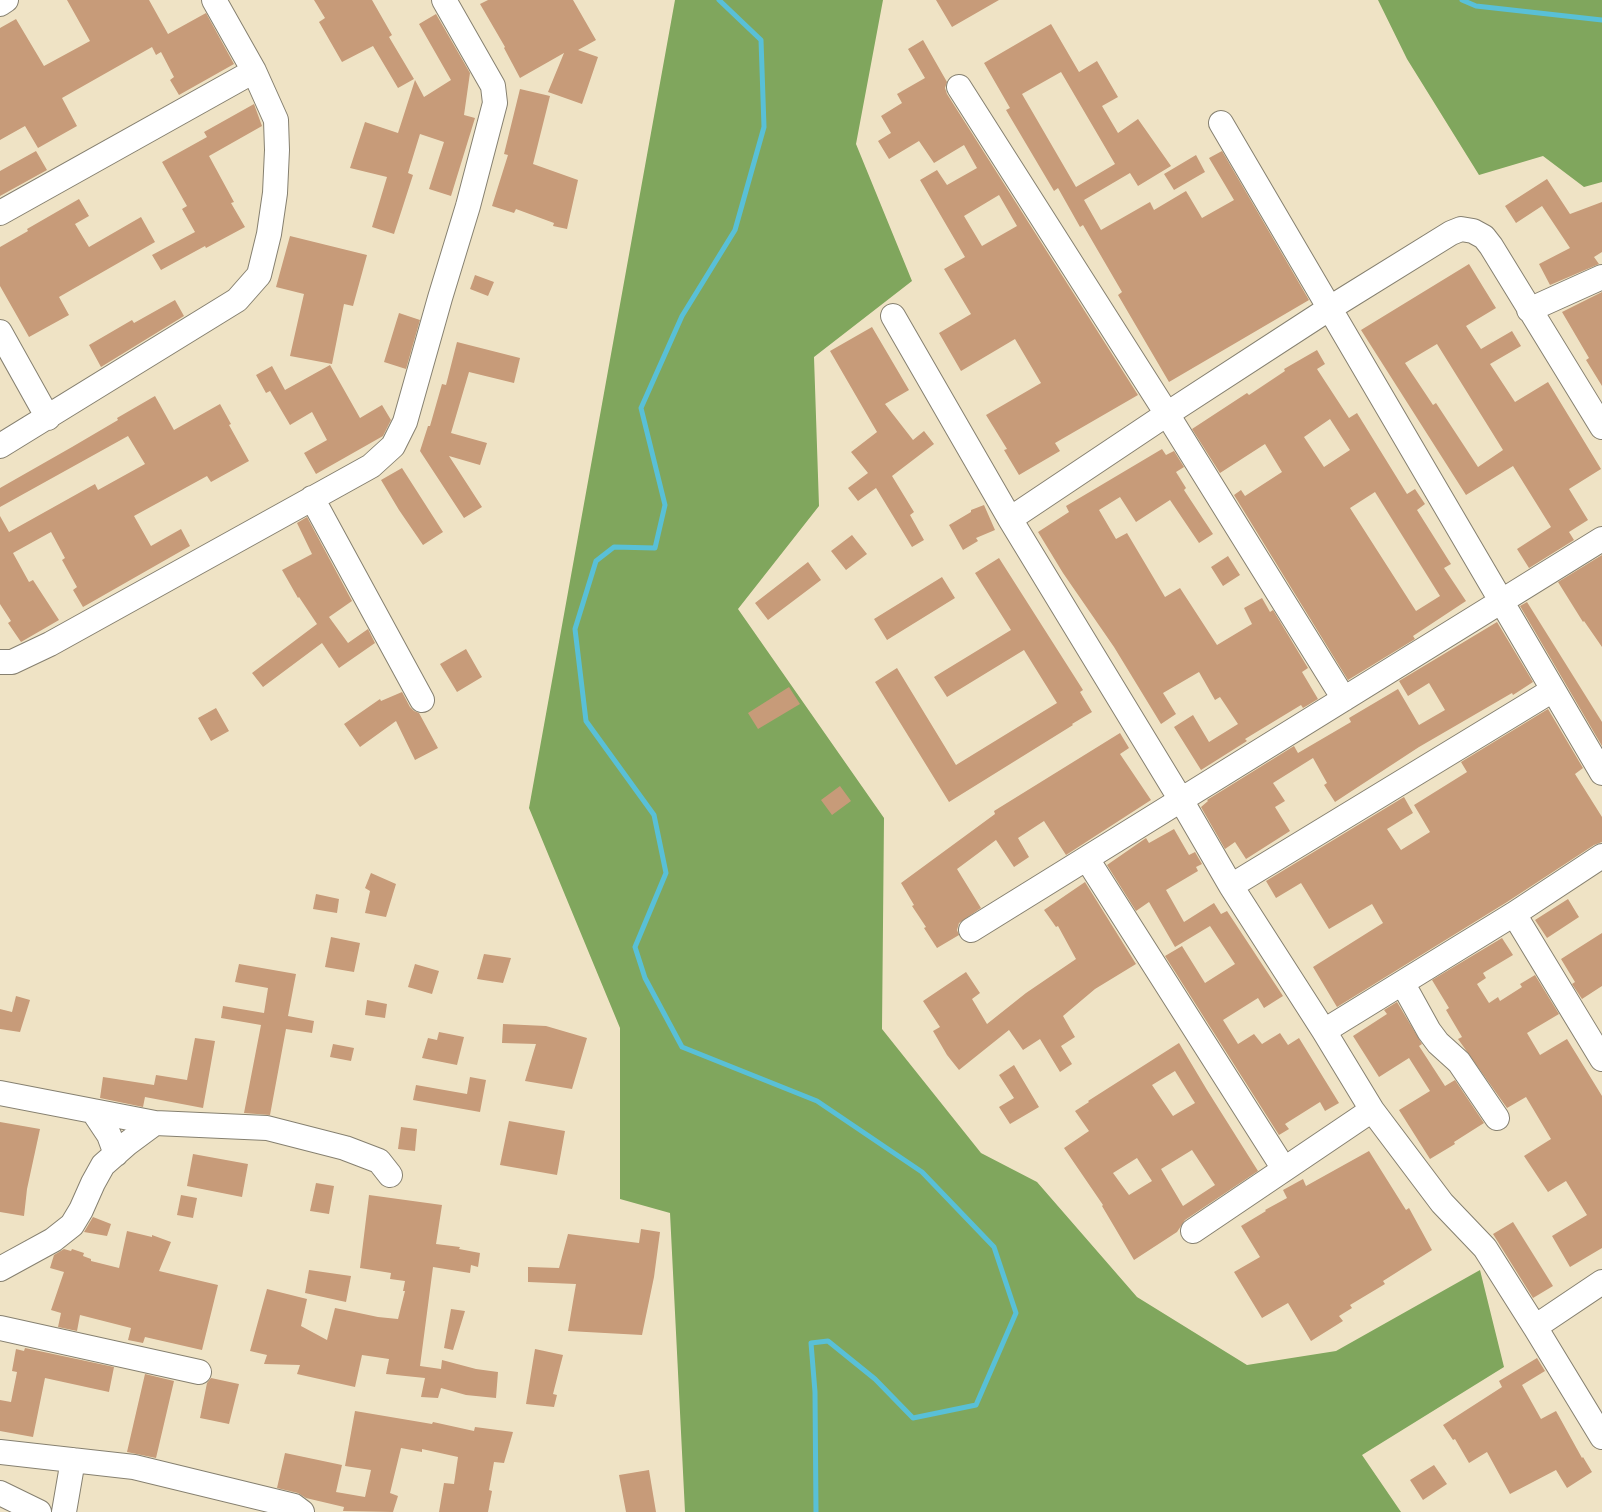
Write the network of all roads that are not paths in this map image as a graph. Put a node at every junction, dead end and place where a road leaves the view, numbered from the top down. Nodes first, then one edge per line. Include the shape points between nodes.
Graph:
1 (6, 0) edge
2 (214, 0) edge
3 (444, 0) edge
4 (0, 4) edge
5 (254, 71) junction
6 (959, 87) dead end
7 (1222, 123) dead end
8 (0, 212) edge
9 (1602, 277) edge
10 (1330, 308) junction
11 (1529, 310) junction
12 (893, 316) dead end
13 (0, 332) edge
14 (1167, 414) junction
15 (48, 418) junction
16 (1602, 427) edge
17 (0, 446) edge
18 (312, 498) junction
19 (1010, 519) junction
20 (1602, 538) edge
21 (1502, 601) junction
22 (0, 662) edge
23 (1553, 690) junction
24 (1344, 699) junction
25 (422, 700) dead end
26 (1602, 773) edge
27 (1181, 800) junction
28 (1602, 856) edge
29 (1087, 859) junction
30 (1231, 886) junction
31 (1514, 914) junction
32 (971, 930) dead end
33 (1402, 984) junction
34 (1324, 1031) junction
35 (1602, 1059) edge
36 (0, 1093) edge
37 (1372, 1110) junction
38 (93, 1111) junction
39 (1497, 1118) dead end
40 (154, 1123) junction
41 (116, 1154) junction
42 (1284, 1169) junction
43 (390, 1175) dead end
44 (1193, 1231) dead end
45 (0, 1269) edge
46 (1602, 1282) edge
47 (1535, 1327) junction
48 (0, 1328) edge
49 (199, 1372) dead end
50 (1602, 1437) edge
51 (0, 1452) edge
52 (73, 1460) junction
53 (0, 1493) edge
54 (39, 1512) edge
55 (64, 1512) edge
56 (302, 1512) edge

1 - 4 street
2 - 5 street
3 - 18 street via 492,86 495,103 468,206 405,422 393,446 371,466
5 - 8 street
5 - 15 street via 276,120 277,150 275,193 259,275 237,300
6 - 14 street
7 - 10 street
9 - 11 street
10 - 11 street via 1461,229 1484,237
10 - 14 street
10 - 21 street
11 - 16 street
12 - 19 street
13 - 15 street
14 - 19 street
14 - 24 street
15 - 17 street
18 - 22 street via 50,644 12,662
18 - 25 street
19 - 27 street
20 - 21 street
21 - 23 street
21 - 24 street
23 - 26 street
23 - 30 street
24 - 27 street
27 - 29 street
27 - 30 street
28 - 31 street
29 - 32 street
29 - 42 street
30 - 34 street
31 - 33 street
31 - 35 street
33 - 34 street
33 - 39 street via 1438,1043 1459,1062
34 - 37 street
36 - 38 street
37 - 42 street
37 - 47 street via 1442,1203 1485,1248
38 - 40 street
38 - 41 street via 109,1134
40 - 41 street
40 - 43 street via 267,1128 379,1160
41 - 45 street via 103,1165 72,1225 53,1240
42 - 44 street
46 - 47 street
47 - 50 street
48 - 49 street
51 - 52 street
52 - 55 street
52 - 56 street via 134,1467 294,1506
53 - 54 street

